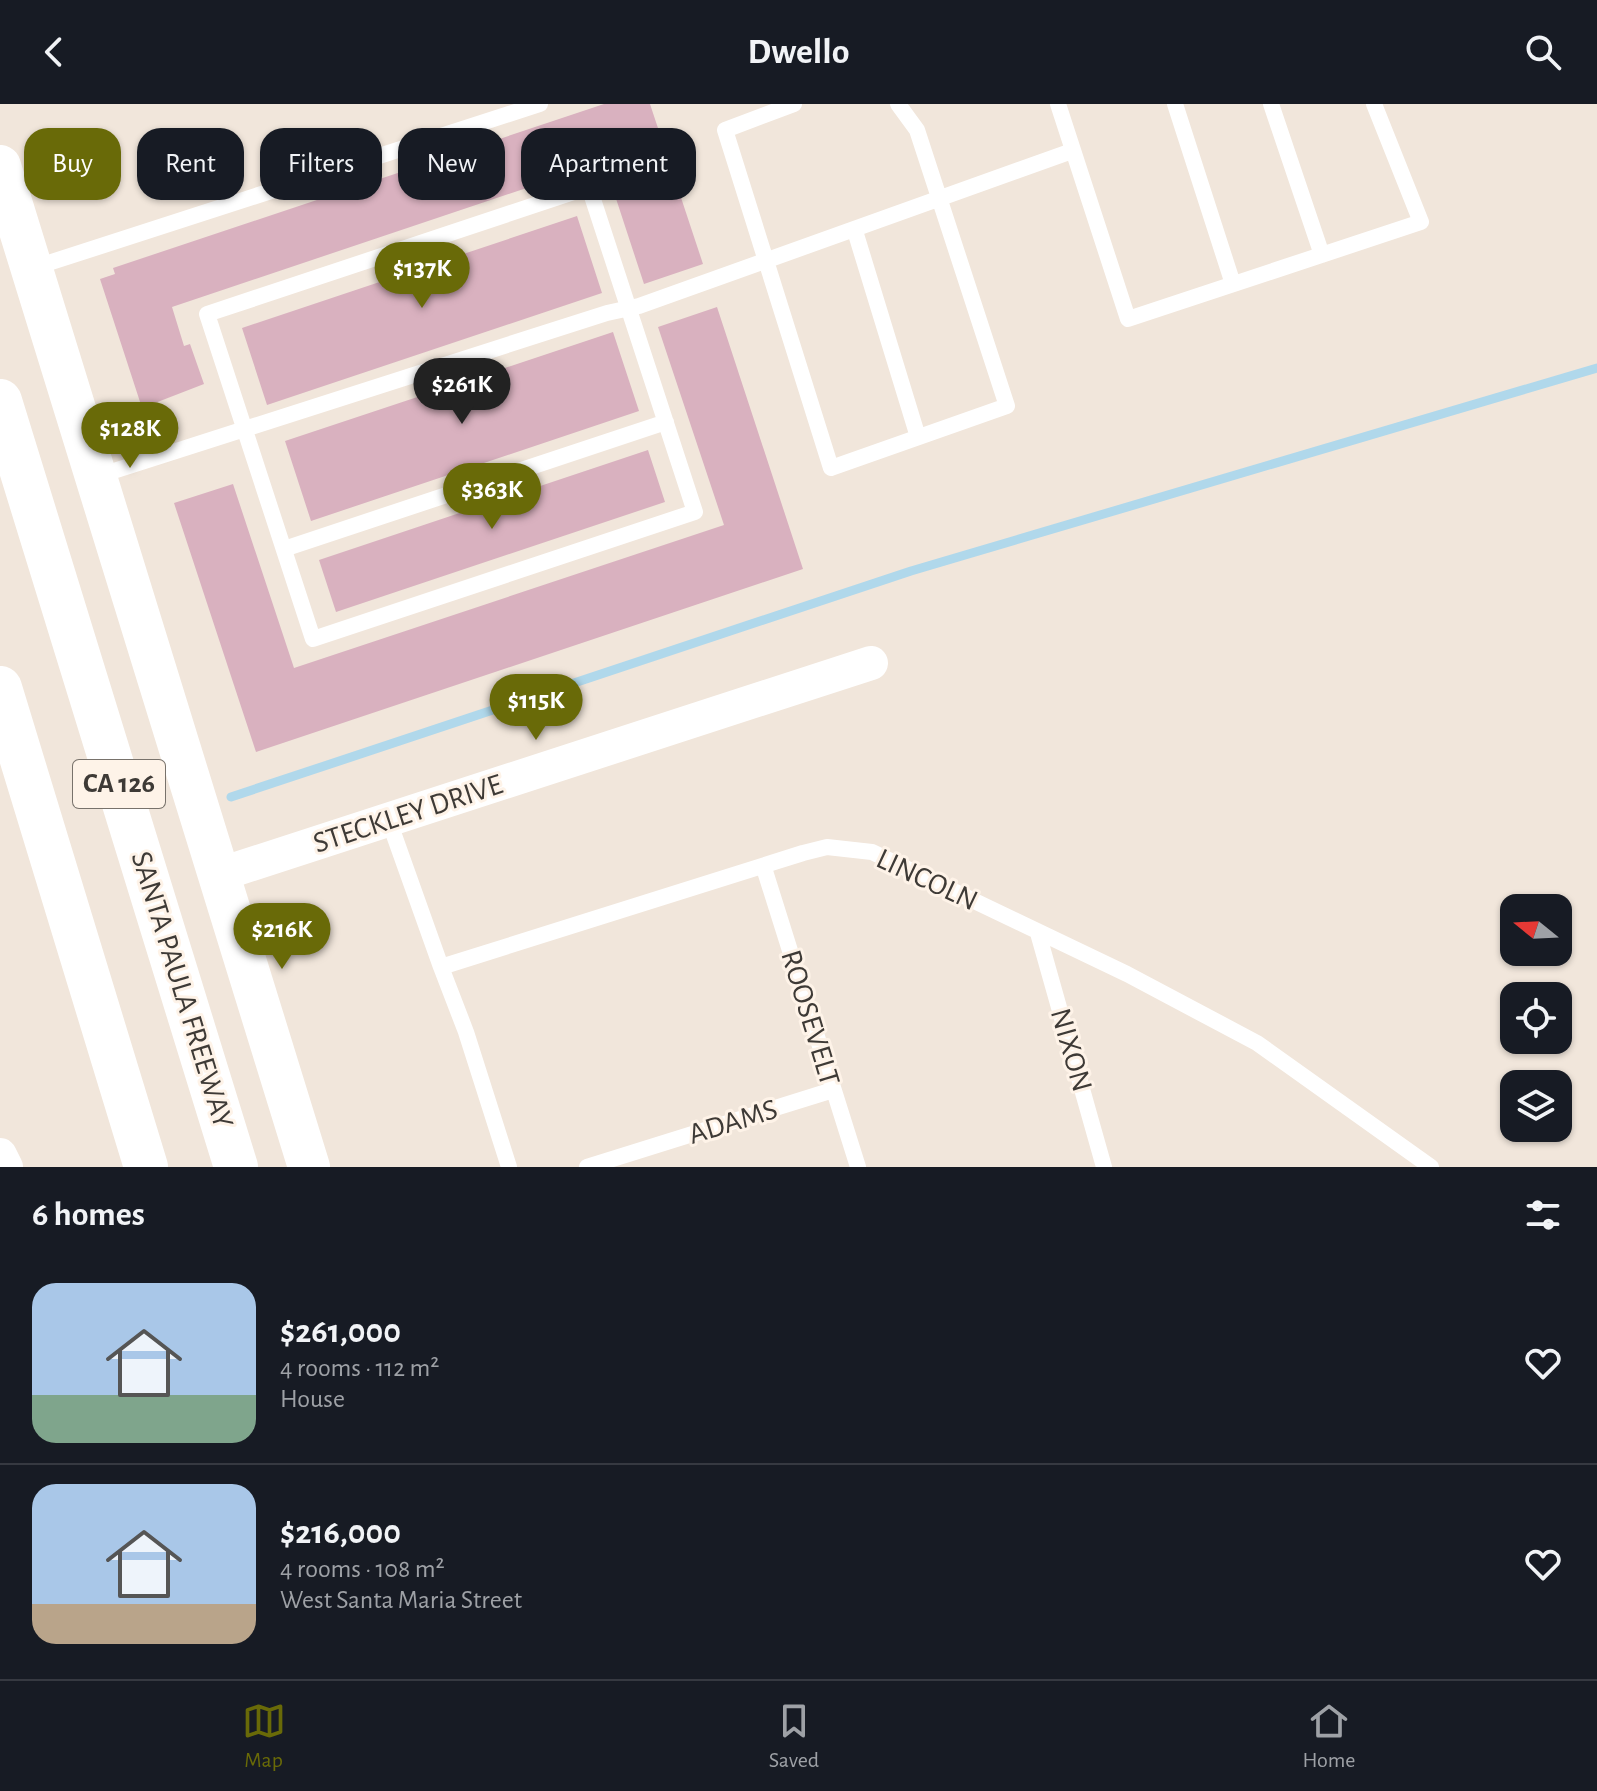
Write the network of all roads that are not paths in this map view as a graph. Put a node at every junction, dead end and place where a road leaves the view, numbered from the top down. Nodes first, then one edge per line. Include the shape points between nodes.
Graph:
1 (540, 104) edge
2 (794, 104) edge
3 (898, 104) edge
4 (1058, 104) edge
5 (1175, 104) edge
6 (1271, 104) edge
7 (1374, 104) edge
8 (1072, 151) junction
9 (0, 166) edge
10 (938, 201) junction
11 (855, 231) junction
12 (1322, 255) junction
13 (766, 262) junction
14 (31, 269) junction
15 (1233, 284) junction
16 (629, 309) junction
17 (0, 401) edge
18 (666, 422) junction
19 (246, 431) junction
20 (918, 437) junction
21 (98, 476) junction
22 (284, 549) junction
23 (871, 663) dead end
24 (0, 688) edge
25 (389, 821) junction
26 (764, 868) junction
27 (218, 875) junction
28 (1038, 933) junction
29 (441, 967) junction
30 (833, 1090) junction
31 (0, 1155) edge
32 (6, 1167) edge
33 (146, 1167) edge
34 (236, 1167) edge
35 (309, 1167) edge
36 (509, 1167) edge
37 (587, 1167) edge
38 (858, 1167) edge
39 (1104, 1167) edge
40 (1431, 1167) edge

1 - 14 lane
2 - 13 lane via 725,130
3 - 10 lane via 917,130
4 - 8 lane
5 - 15 lane
6 - 12 lane
7 - 12 lane via 1421,222
8 - 10 lane
8 - 15 lane via 1128,319
9 - 14 street
10 - 11 lane
10 - 20 lane via 1007,406
11 - 13 lane
11 - 20 lane
12 - 15 lane
13 - 16 lane
13 - 20 lane via 831,468
14 - 21 street
16 - 18 lane
16 - 19 lane
16 - 19 lane via 589,187 207,314
17 - 34 highway, SANTA PAULA FREEWAY / CA 126
18 - 22 lane
18 - 22 lane via 695,512 313,639
19 - 21 lane
19 - 22 lane
21 - 27 street
23 - 25 street, STECKLEY DRIVE
24 - 33 highway, CA 126
25 - 27 street, STECKLEY DRIVE
25 - 29 lane
26 - 28 lane, LINCOLN via 827,847 872,852
26 - 29 lane, LINCOLN
26 - 30 lane, ROOSEVELT
27 - 35 street
28 - 39 lane, NIXON
28 - 40 lane, LINCOLN via 1257,1043
29 - 36 lane
30 - 37 lane, ADAMS
30 - 38 lane, ROOSEVELT
31 - 32 street

